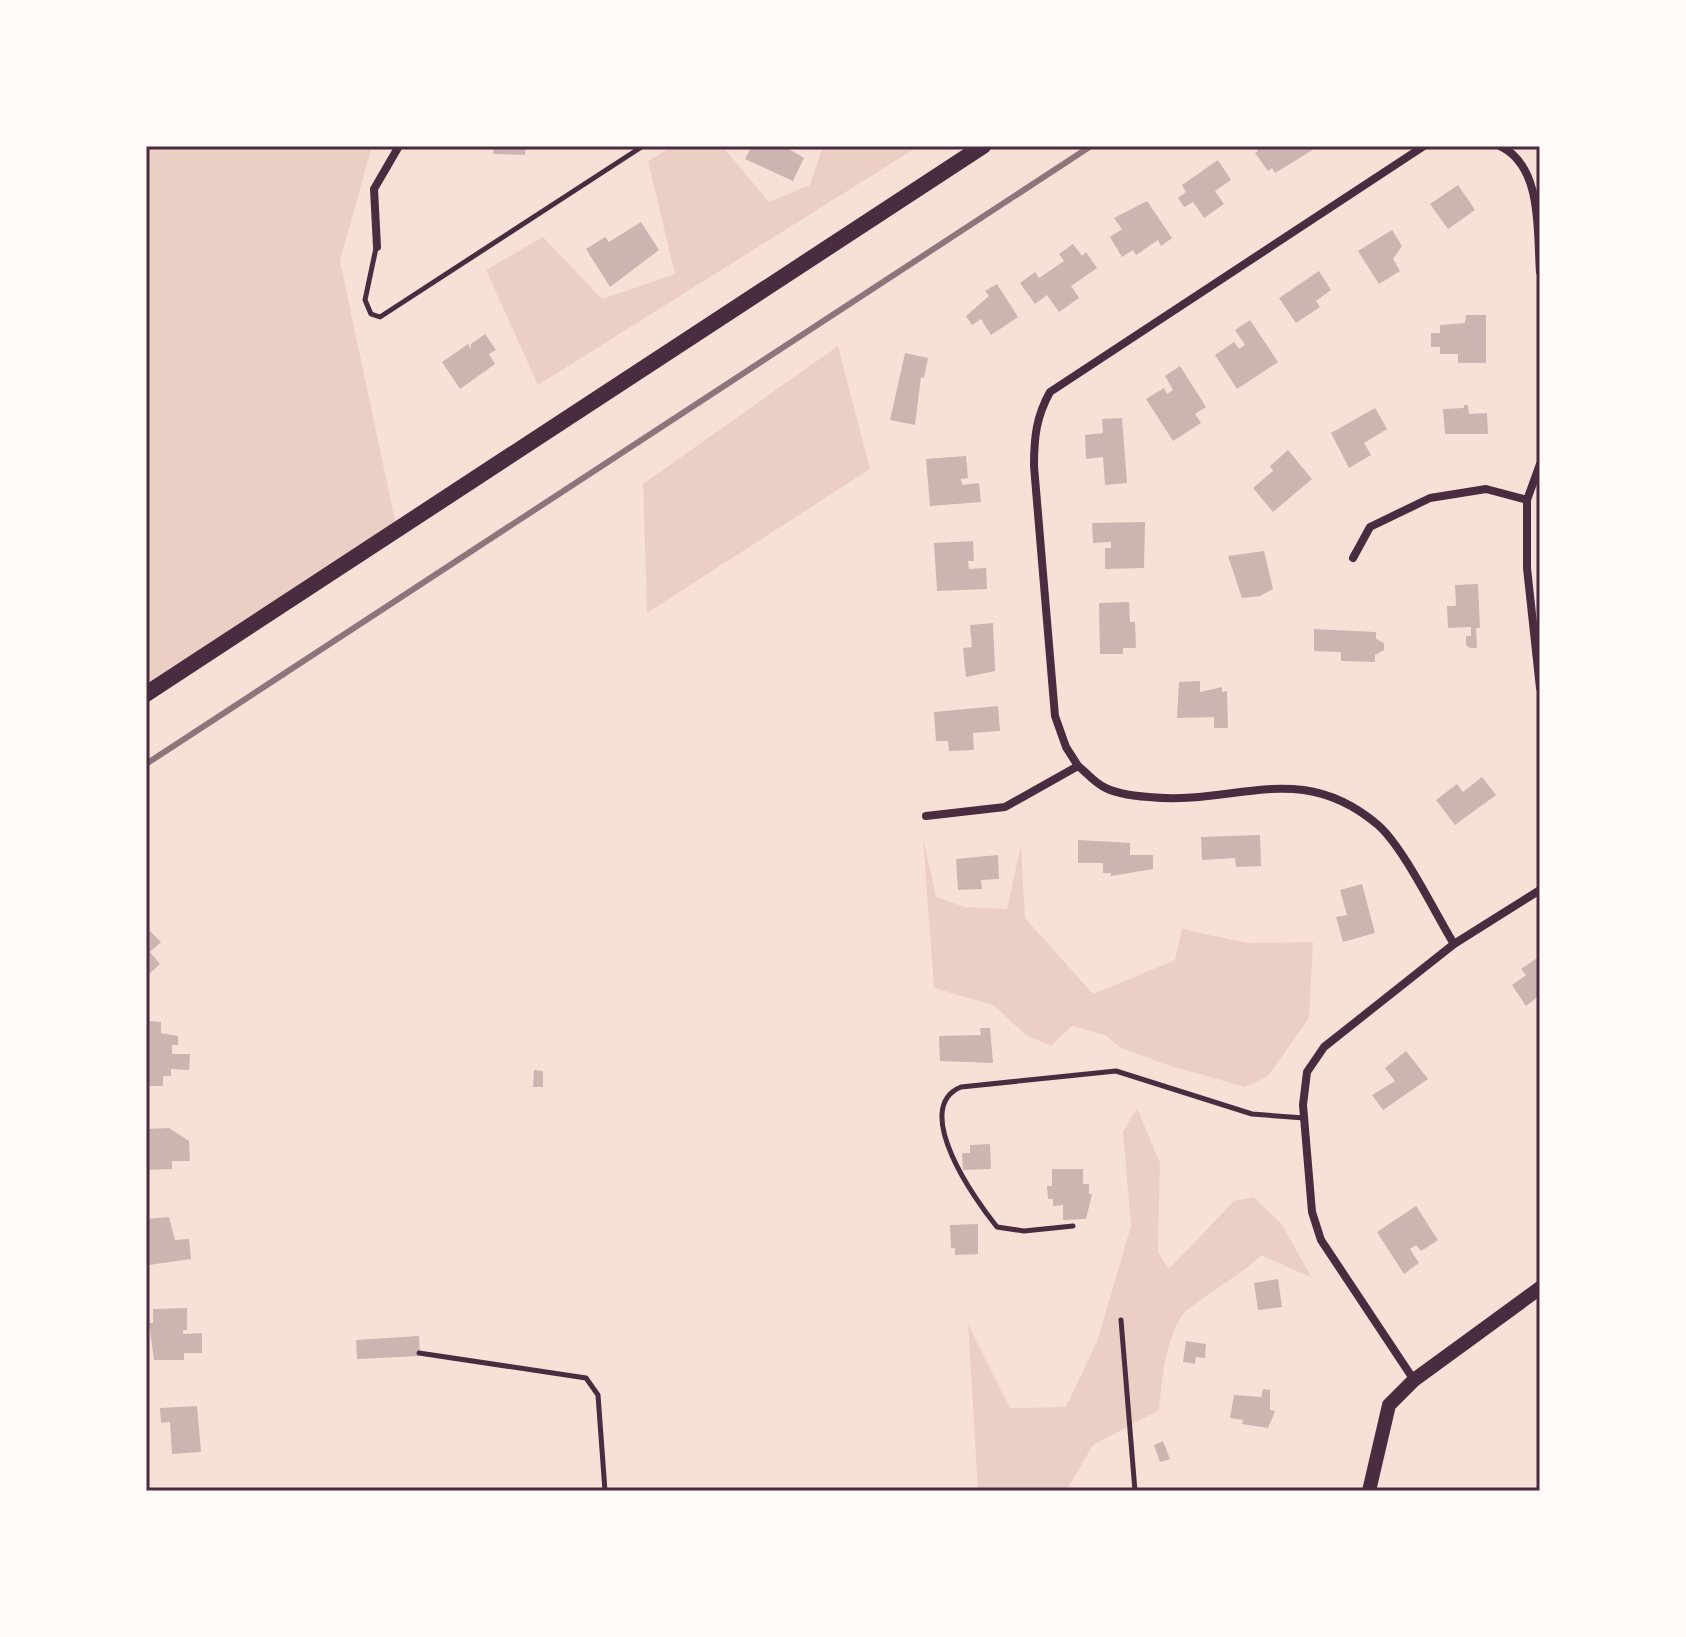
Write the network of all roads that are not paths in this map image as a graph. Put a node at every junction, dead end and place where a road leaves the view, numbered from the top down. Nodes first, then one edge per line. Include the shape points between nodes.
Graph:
1 (399, 146) edge
2 (643, 146) edge
3 (983, 146) edge
4 (1424, 146) edge
5 (1500, 146) edge
6 (377, 247) joint
7 (1540, 272) edge
8 (1540, 464) edge
9 (1527, 500) junction
10 (1353, 558) dead end
11 (1540, 688) edge
12 (146, 694) edge
13 (1078, 766) junction
14 (926, 816) dead end
15 (1540, 890) edge
16 (1454, 944) junction
17 (1304, 1118) junction
18 (1073, 1226) dead end
19 (1540, 1288) edge
20 (1121, 1320) dead end
21 (419, 1353) dead end
22 (1414, 1380) junction
23 (605, 1491) edge
24 (1135, 1491) edge
25 (1369, 1491) edge

1 - 6 street via 374,189
2 - 6 lane via 380,317 371,314 365,300
3 - 12 main road
4 - 13 street via 1050,392 1039,411 1034,466 1055,716
5 - 7 street via 1529,176
8 - 9 street
9 - 10 street via 1486,489 1430,498 1370,527
9 - 11 street via 1527,568
13 - 14 street via 1005,807
13 - 16 street via 1102,786 1130,795 1168,799 1280,786 1343,800 1380,827
15 - 16 street
16 - 17 street via 1324,1047 1307,1072
17 - 18 lane via 1252,1114 1116,1071 949,1092 942,1116 950,1152 970,1193 997,1227 1024,1231
17 - 22 street via 1312,1212 1321,1240
19 - 22 main road
20 - 24 lane
21 - 23 lane via 586,1378 598,1395
22 - 25 main road via 1389,1405

